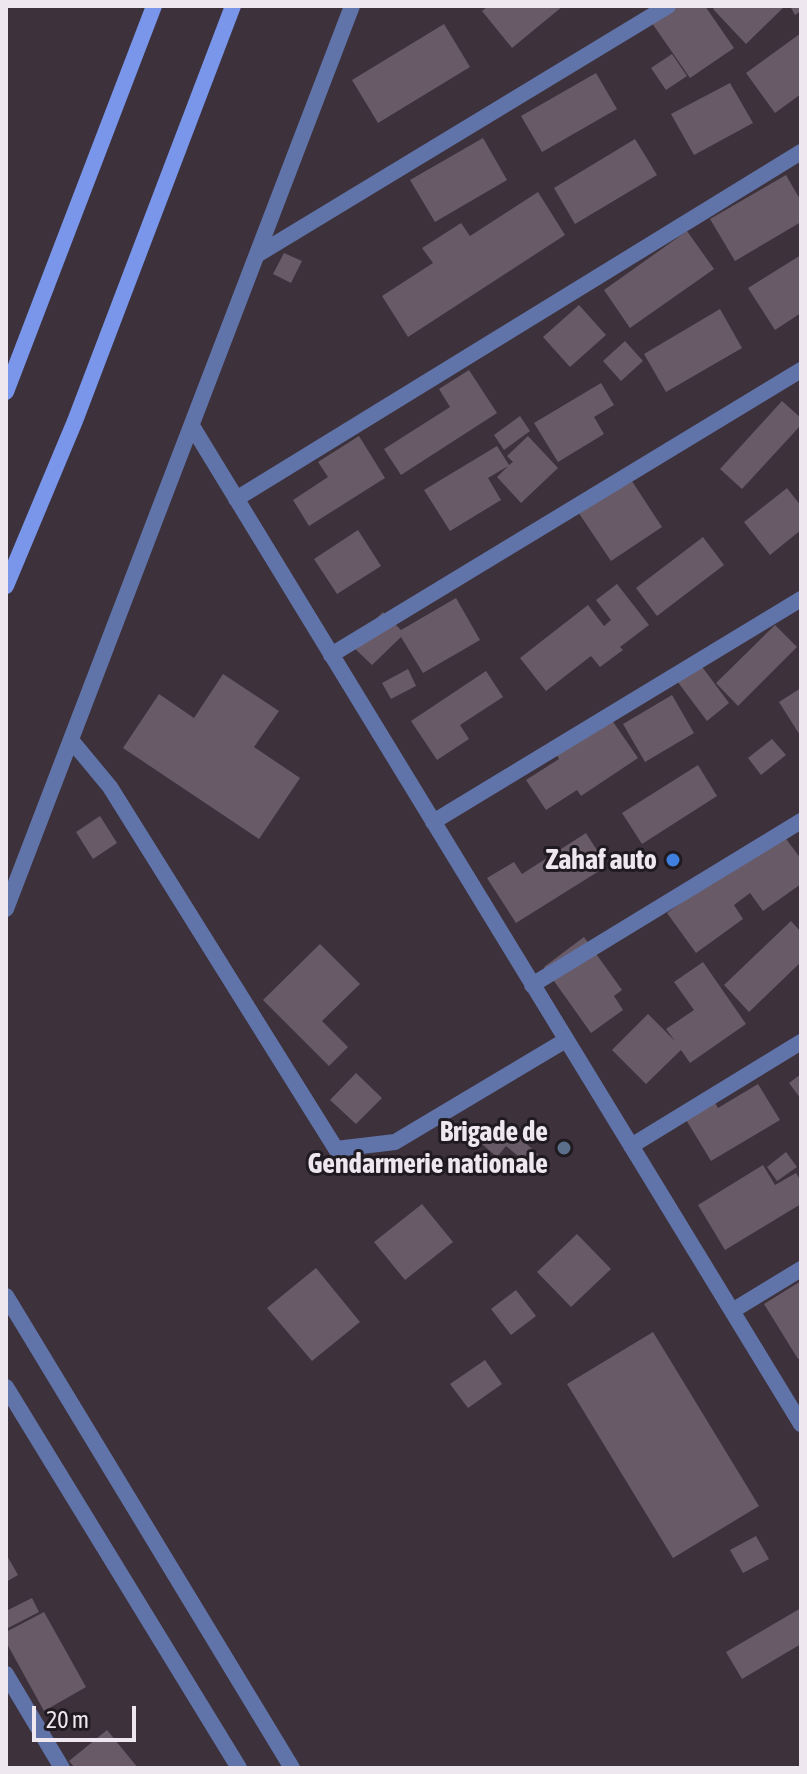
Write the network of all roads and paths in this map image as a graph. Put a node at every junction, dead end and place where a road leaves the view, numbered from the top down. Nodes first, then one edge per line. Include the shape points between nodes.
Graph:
1 (154, 6) edge
2 (233, 6) edge
3 (352, 6) edge
4 (668, 6) edge
5 (801, 152) edge
6 (257, 255) junction
7 (801, 370) edge
8 (6, 392) edge
9 (192, 426) junction
10 (236, 499) junction
11 (6, 586) edge
12 (801, 599) edge
13 (331, 655) junction
14 (71, 740) junction
15 (801, 821) edge
16 (433, 822) junction
17 (6, 909) edge
18 (532, 985) junction
19 (566, 1040) junction
20 (801, 1042) edge
21 (631, 1146) junction
22 (801, 1269) edge
23 (6, 1296) edge
24 (732, 1311) junction
25 (6, 1387) edge
26 (801, 1424) edge
27 (6, 1674) edge
28 (62, 1768) edge
29 (239, 1768) edge
30 (292, 1768) edge

1 - 8 main road
2 - 11 main road via 75,421
3 - 6 street
4 - 6 street
5 - 10 street
6 - 9 street
7 - 13 street
9 - 10 street
9 - 14 street
10 - 13 street
12 - 16 street
13 - 16 street
14 - 17 street
14 - 19 street via 110,787 336,1149 395,1142
15 - 18 street
16 - 18 street
18 - 19 street
19 - 21 street
20 - 21 street
21 - 24 street
22 - 24 street
23 - 30 street
24 - 26 street
25 - 29 street
27 - 28 street

